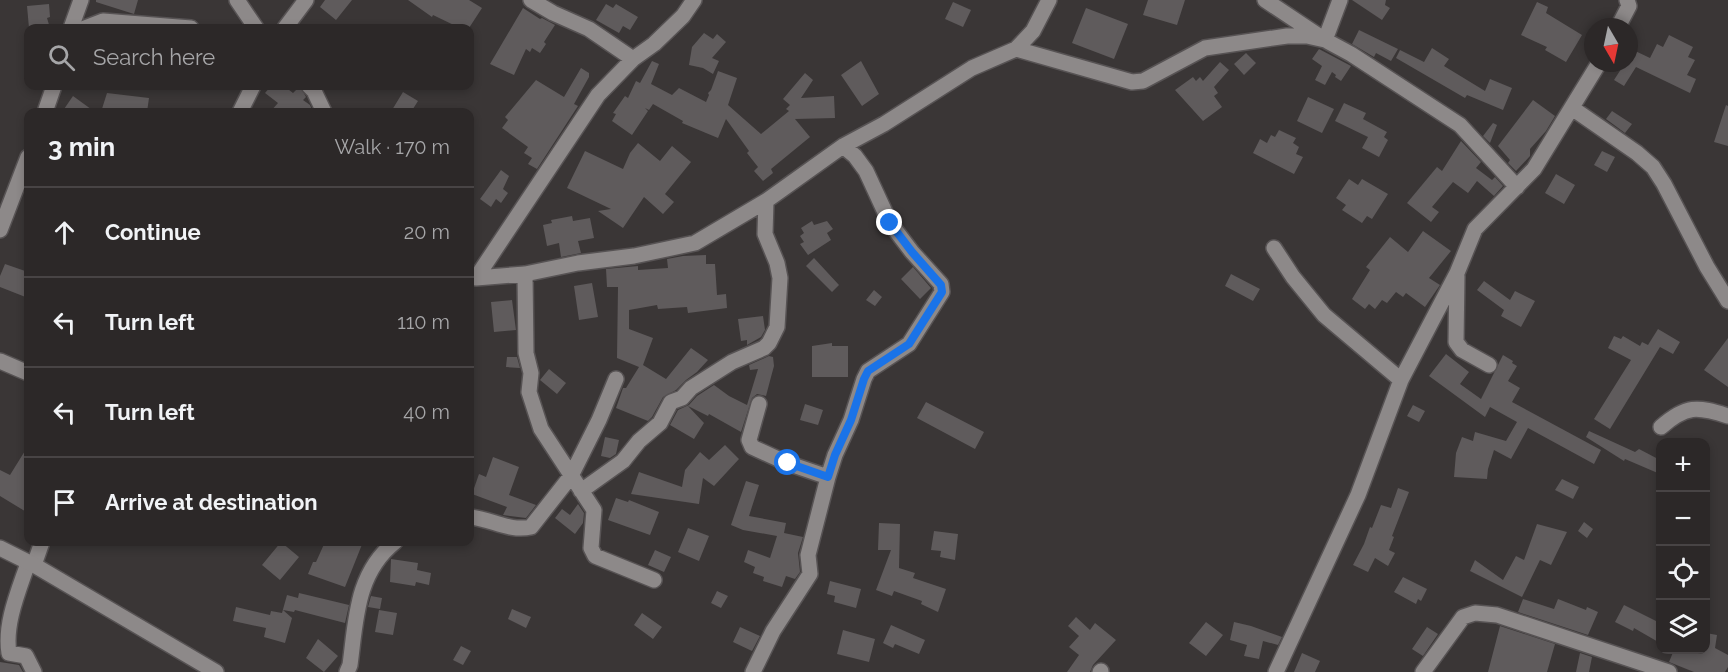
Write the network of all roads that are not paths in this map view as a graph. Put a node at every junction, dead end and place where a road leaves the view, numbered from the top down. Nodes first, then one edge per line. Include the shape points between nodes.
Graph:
1 (81, 0) edge
2 (237, 0) edge
3 (306, 0) edge
4 (531, 0) edge
5 (694, 0) edge
6 (1049, 0) edge
7 (1265, 0) edge
8 (1340, 0) edge
9 (1627, 0) edge
10 (1623, 18) edge
11 (72, 24) edge
12 (95, 24) edge
13 (141, 24) edge
14 (253, 24) edge
15 (288, 24) edge
16 (1324, 40) junction
17 (1016, 49) junction
18 (633, 59) junction
19 (1594, 72) edge
20 (53, 90) edge
21 (251, 90) edge
22 (313, 90) edge
23 (46, 108) edge
24 (242, 108) edge
25 (322, 108) edge
26 (1572, 108) junction
27 (843, 146) junction
28 (24, 167) edge
29 (1517, 187) junction
30 (766, 201) junction
31 (0, 230) edge
32 (1274, 249) dead end
33 (1457, 273) junction
34 (525, 274) junction
35 (474, 276) edge
36 (474, 277) edge
37 (1728, 301) edge
38 (0, 360) edge
39 (1489, 365) dead end
40 (24, 371) edge
41 (616, 379) dead end
42 (1401, 380) junction
43 (759, 404) dead end
44 (1728, 416) edge
45 (1661, 427) dead end
46 (571, 476) junction
47 (828, 477) junction
48 (581, 491) junction
49 (474, 518) edge
50 (40, 546) edge
51 (390, 546) edge
52 (0, 548) edge
53 (31, 564) junction
54 (654, 580) dead end
55 (1660, 671) edge
56 (34, 672) edge
57 (216, 672) edge
58 (347, 672) edge
59 (753, 672) edge
60 (1276, 672) edge
61 (1423, 672) edge

1 - 11 street
2 - 14 street
3 - 15 street
4 - 18 street via 589,29
5 - 18 street via 683,16
6 - 17 street via 1033,31
7 - 16 street
8 - 16 street
9 - 10 street via 1629,6
12 - 13 street
16 - 17 street via 1287,36 1205,48 1143,81 1132,82
16 - 29 street via 1460,125
17 - 27 street via 972,68
18 - 35 street via 598,95
19 - 26 street
20 - 23 street
21 - 24 street
22 - 25 street
26 - 29 street via 1534,169
26 - 37 street via 1653,167
27 - 30 street
27 - 47 street via 866,171 890,223 941,285 942,292 909,344 868,371
28 - 31 street
29 - 33 street via 1475,229
30 - 34 street via 695,243
30 - 48 street via 765,234 780,278 777,327 769,343 671,402 660,423 623,461
32 - 42 street via 1324,315
33 - 39 street via 1456,342 1462,350
33 - 42 street
34 - 36 street
34 - 46 street via 529,392 541,429
38 - 40 street
41 - 46 street
42 - 60 street via 1358,495
43 - 47 street via 749,440 752,447
44 - 45 street via 1695,408 1678,412
46 - 48 street
46 - 49 street via 531,527 519,530
47 - 59 street via 808,555 810,574 773,631
48 - 54 street via 594,510 591,548 595,556
50 - 53 street
51 - 58 street via 371,568 359,598
52 - 53 street
53 - 56 street via 16,598 7,641 9,653 26,656
53 - 57 street
55 - 61 street via 1497,615 1475,613 1463,617

